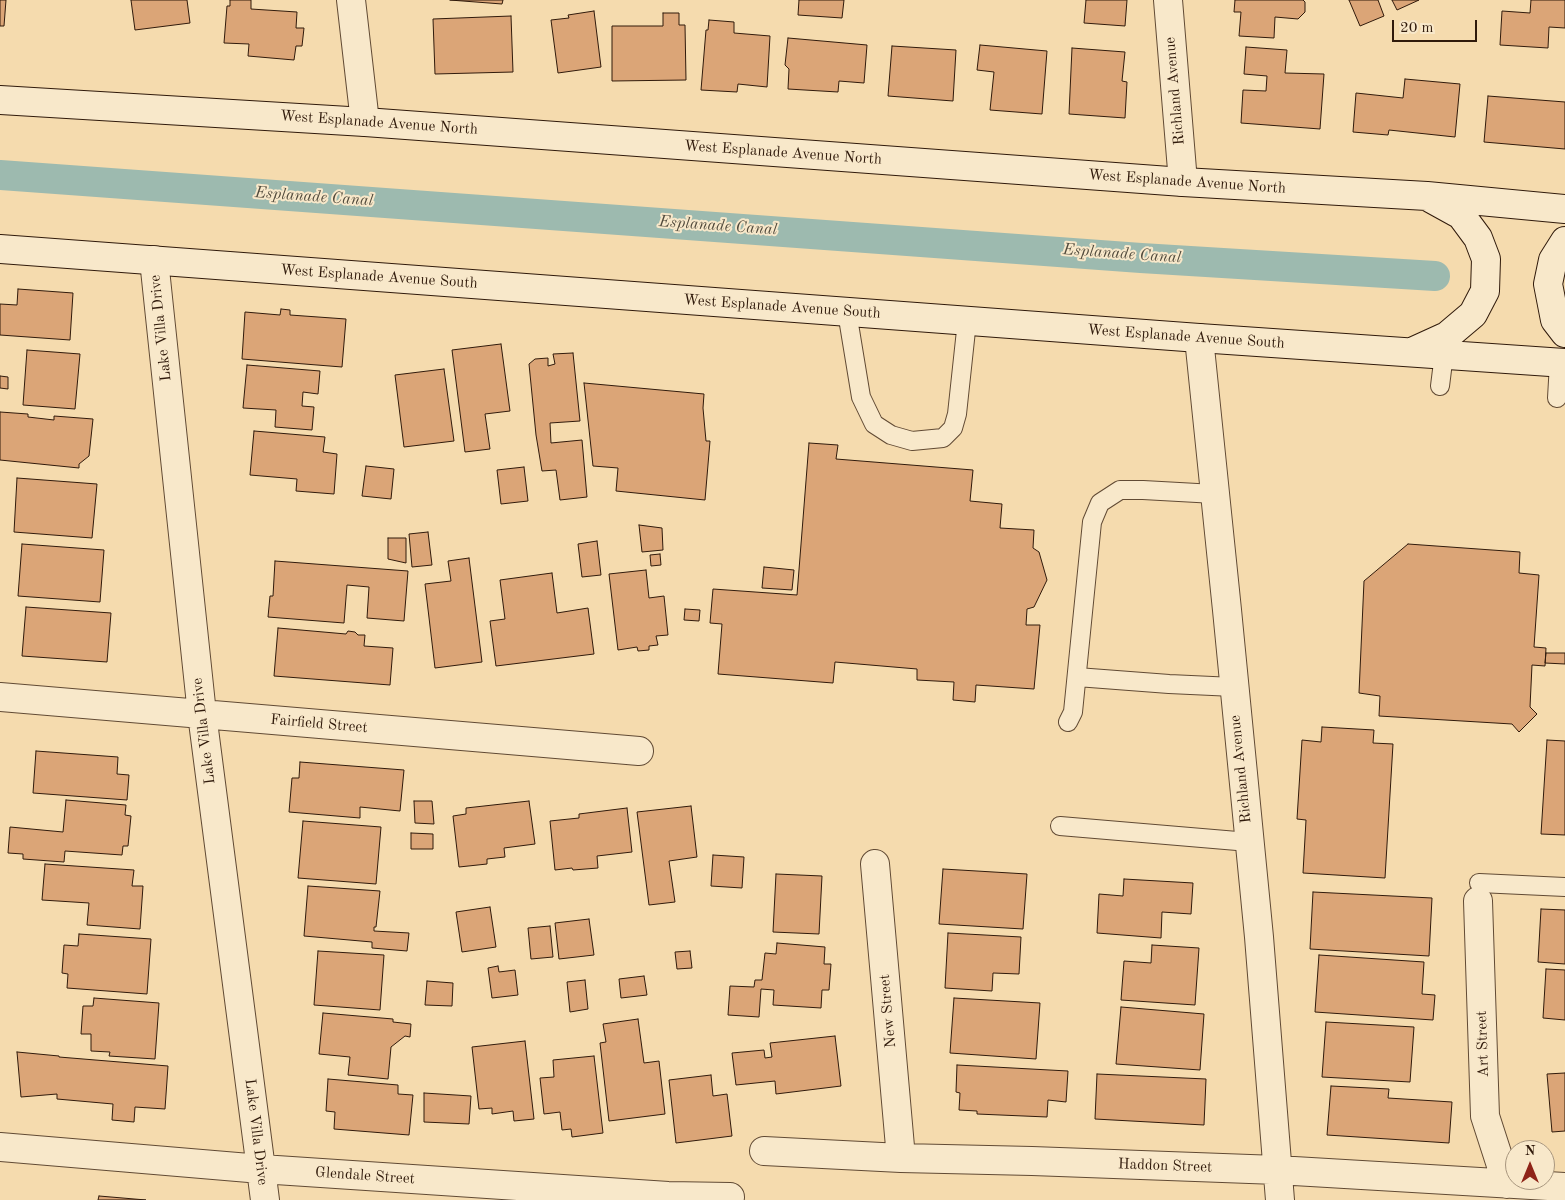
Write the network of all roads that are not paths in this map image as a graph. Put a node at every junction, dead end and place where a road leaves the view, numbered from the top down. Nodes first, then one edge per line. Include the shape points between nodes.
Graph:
1 (351, 0) edge
2 (1168, 0) edge
3 (0, 100) edge
4 (365, 122) junction
5 (1183, 182) junction
6 (1427, 196) junction
7 (1565, 209) edge
8 (1565, 241) edge
9 (0, 249) edge
10 (154, 260) junction
11 (847, 312) junction
12 (967, 321) junction
13 (1565, 333) edge
14 (1199, 338) junction
15 (1413, 352) junction
16 (1444, 354) junction
17 (1562, 363) edge
18 (1440, 386) dead end
19 (1557, 398) dead end
20 (1215, 494) junction
21 (1077, 677) junction
22 (1234, 687) junction
23 (0, 697) edge
24 (202, 714) junction
25 (1068, 722) dead end
26 (639, 751) dead end
27 (1060, 826) dead end
28 (1249, 842) junction
29 (875, 864) dead end
30 (1565, 888) edge
31 (1478, 892) joint
32 (0, 1147) edge
33 (764, 1151) dead end
34 (901, 1158) junction
35 (262, 1169) junction
36 (1278, 1170) junction
37 (1505, 1178) edge
38 (1505, 1184) edge
39 (730, 1197) dead end
40 (265, 1200) edge
41 (1280, 1200) edge

1 - 4 street
2 - 5 street, Richland Avenue
3 - 4 street, West Esplanade Avenue North
4 - 5 street, West Esplanade Avenue North
5 - 6 street, West Esplanade Avenue North
6 - 7 street, West Esplanade Avenue North
6 - 15 street via 1461,215 1478,238 1486,259 1485,290 1472,314 1447,336
8 - 13 street via 1553,260 1548,284 1555,320
9 - 10 street, West Esplanade Avenue South
10 - 11 street, West Esplanade Avenue South
10 - 24 street, Lake Villa Drive
11 - 12 street, West Esplanade Avenue South
11 - 12 lane via 861,397 874,424 891,436 912,441 943,438 952,428 957,414
12 - 14 street, West Esplanade Avenue South
14 - 15 street, West Esplanade Avenue South
14 - 20 street, Richland Avenue
15 - 16 street, West Esplanade Avenue South
16 - 17 street, West Esplanade Avenue South
16 - 18 lane
17 - 19 lane
20 - 21 lane via 1120,490 1100,503 1092,522
20 - 22 street, Richland Avenue
21 - 22 lane
21 - 25 lane via 1073,712
22 - 28 street, Richland Avenue
23 - 24 street, Fairfield Street
24 - 26 street, Fairfield Street
24 - 35 street, Lake Villa Drive
27 - 28 lane
28 - 36 street, Richland Avenue
29 - 34 street, New Street
30 - 31 lane
31 - 37 street, Art Street via 1485,1116
32 - 35 street, Glendale Street
33 - 34 street, Haddon Street
34 - 36 street, Haddon Street
35 - 39 street, Glendale Street via 668,1196
35 - 40 street, Lake Villa Drive
36 - 38 street, Haddon Street
36 - 41 street, Richland Avenue

